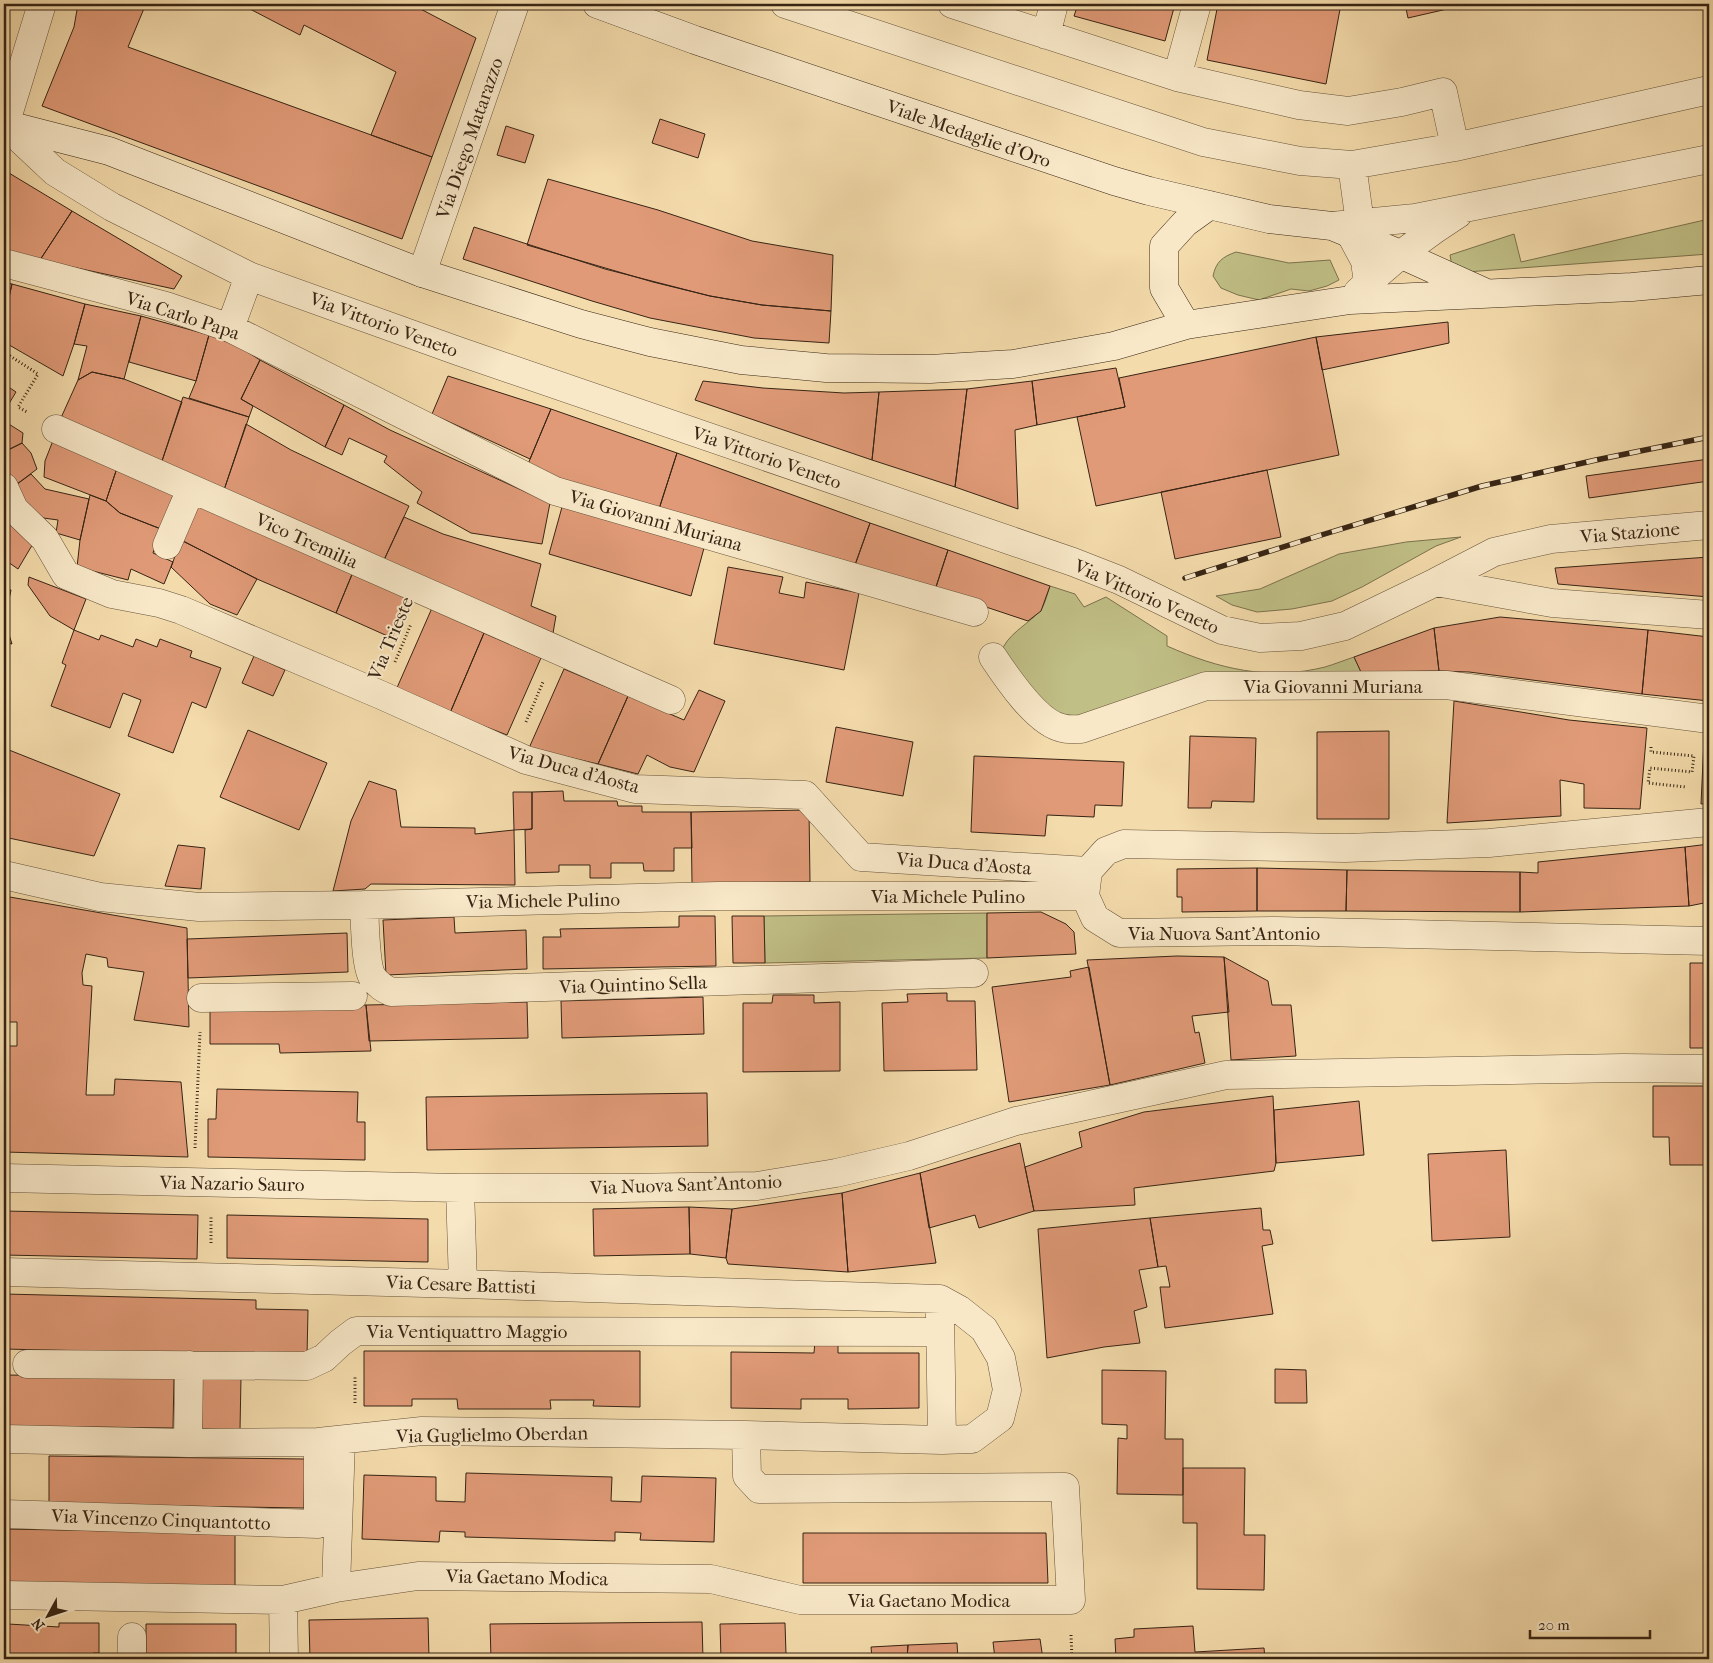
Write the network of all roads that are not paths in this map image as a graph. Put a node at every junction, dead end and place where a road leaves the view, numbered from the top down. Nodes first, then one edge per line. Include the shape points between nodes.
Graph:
1 (42, 4) edge
2 (515, 4) edge
3 (597, 4) edge
4 (785, 4) edge
5 (952, 4) edge
6 (1054, 4) edge
7 (1196, 4) edge
8 (1046, 35) junction
9 (1177, 77) junction
10 (1709, 90) edge
11 (4, 125) edge
12 (1455, 146) junction
13 (1709, 159) edge
14 (1352, 165) junction
15 (1210, 205) junction
16 (1472, 206) junction
17 (1347, 228) junction
18 (1400, 254) junction
19 (4, 263) edge
20 (422, 273) junction
21 (250, 276) junction
22 (1709, 280) edge
23 (1359, 292) junction
24 (1487, 293) junction
25 (1186, 325) junction
26 (230, 328) junction
27 (354, 390) joint
28 (56, 429) road end
29 (4, 487) edge
30 (191, 489) junction
31 (1709, 525) edge
32 (1551, 538) joint
33 (168, 545) dead end
34 (1436, 582) junction
35 (974, 612) dead end
36 (1709, 616) edge
37 (993, 657) dead end
38 (671, 700) dead end
39 (1709, 719) edge
40 (1709, 822) edge
41 (4, 875) edge
42 (1087, 884) junction
43 (364, 904) junction
44 (1709, 941) edge
45 (974, 973) dead end
46 (353, 996) dead end
47 (201, 998) road end
48 (1709, 1069) edge
49 (4, 1178) edge
50 (460, 1188) junction
51 (4, 1272) edge
52 (463, 1284) junction
53 (929, 1298) junction
54 (929, 1331) junction
55 (27, 1364) dead end
56 (188, 1365) junction
57 (746, 1434) junction
58 (4, 1439) edge
59 (337, 1440) junction
60 (931, 1440) junction
61 (188, 1443) junction
62 (4, 1514) edge
63 (336, 1588) junction
64 (4, 1595) edge
65 (283, 1600) junction
66 (284, 1659) edge

1 - 11 street
2 - 20 street, Via Diego Matarazzo
3 - 15 street, Viale Medaglie d'Oro via 1114,181
4 - 14 street via 1203,142 1300,161
5 - 8 street
6 - 8 street
7 - 9 street
8 - 9 street
9 - 12 street via 1299,105 1348,111 1443,92
10 - 12 street
11 - 20 street via 109,151
11 - 21 street, Via Vittorio Veneto via 55,172 112,207
12 - 14 street
13 - 16 street
14 - 17 street
15 - 17 street, Viale Medaglie d'Oro via 1269,219
15 - 25 street via 1184,223 1164,246 1164,288
16 - 17 street
16 - 18 street
17 - 18 street
17 - 23 street via 1365,261
18 - 23 street
18 - 24 street
19 - 26 street, Via Carlo Papa via 166,306
20 - 25 street via 581,324 650,342 741,360 826,368 930,369 1013,364 1114,346
21 - 26 street
21 - 34 street, Via Vittorio Veneto via 458,351 1073,562 1119,580 1222,630 1260,638 1300,636 1345,626
22 - 24 street
23 - 24 street
23 - 25 street
26 - 27 street, Via Carlo Papa
27 - 35 street, Via Giovanni Muriana via 555,491
28 - 30 street, Vico Tremilia
29 - 42 street, Via Duca d'Aosta via 14,509 45,540 66,575 112,594 181,610 526,760 635,789 805,795 861,857
30 - 33 street
30 - 38 street, Vico Tremilia
31 - 32 street, Via Stazione
32 - 34 street, Via Vittorio Veneto via 1494,552
34 - 36 street via 1552,602
37 - 39 street, Via Giovanni Muriana via 1012,686 1041,716 1062,728 1081,728 1206,686 1446,685
40 - 42 street via 1479,843 1345,848 1124,844 1106,851
41 - 43 street, Via Michele Pulino via 100,897 199,907
42 - 43 street, Via Michele Pulino
42 - 44 street, Via Nuova Sant'Antonio via 1095,918 1119,933 1276,931
43 - 45 street, Via Quintino Sella via 371,976 380,987 391,992
46 - 47 street
48 - 50 street, Via Nuova Sant'Antonio via 1226,1075 1016,1122 909,1156 846,1171 757,1186
49 - 50 street, Via Nazario Sauro
50 - 52 street
51 - 52 street, Via Cesare Battisti
52 - 53 street, Via Cesare Battisti
53 - 54 street
53 - 60 street, Via Guglielmo Oberdan via 960,1310 984,1329 1001,1358 1007,1390 1000,1418 972,1438
54 - 56 street, Via Ventiquattro Maggio via 356,1331 324,1358 307,1366
54 - 60 street
55 - 56 street, Via Ventiquattro Maggio
56 - 61 street
57 - 59 street, Via Guglielmo Oberdan via 422,1431
57 - 60 street, Via Guglielmo Oberdan
57 - 63 street, Via Gaetano Modica via 747,1476 759,1489 1065,1487 1071,1600 800,1600 711,1579 418,1576
58 - 61 street, Via Guglielmo Oberdan
59 - 61 street, Via Guglielmo Oberdan
59 - 62 street, Via Vincenzo Cinquantotto via 318,1524
59 - 63 street
63 - 65 street, Via Gaetano Modica
64 - 65 street, Via Gaetano Modica
65 - 66 street

